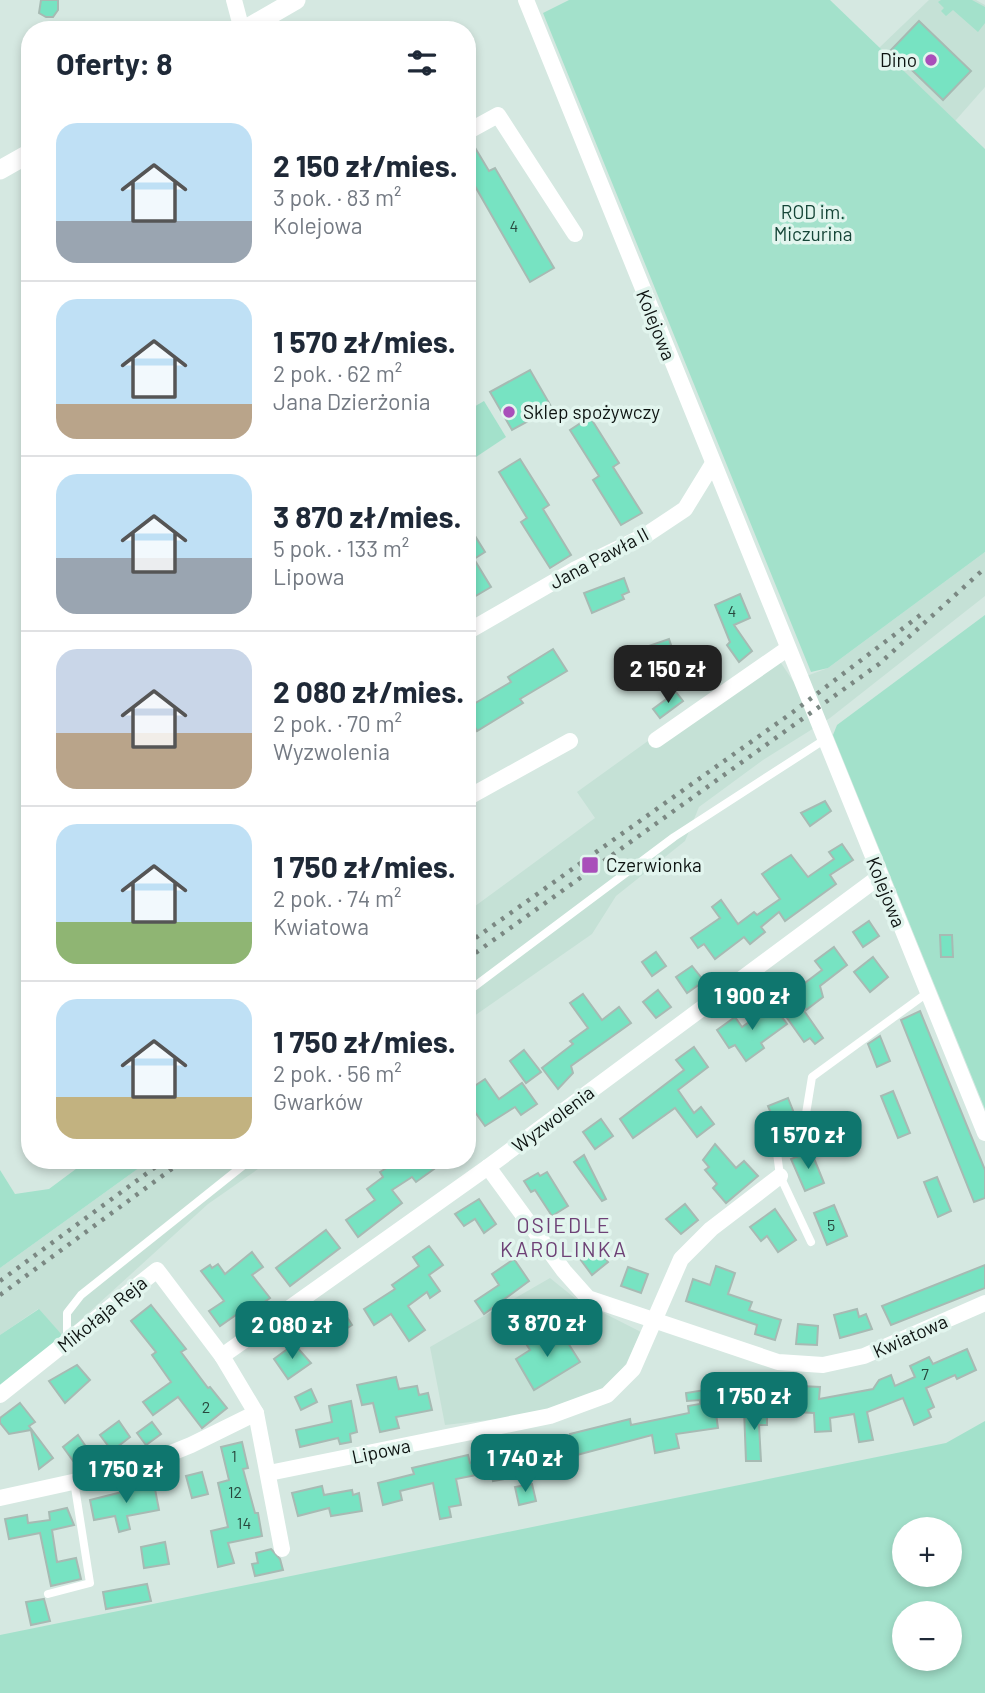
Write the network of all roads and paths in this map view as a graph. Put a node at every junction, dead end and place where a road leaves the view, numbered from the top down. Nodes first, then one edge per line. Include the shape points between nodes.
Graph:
1 (234, 0) edge
2 (296, 0) edge
3 (526, 0) edge
4 (240, 21) edge
5 (259, 21) edge
6 (476, 127) edge
7 (21, 158) edge
8 (0, 170) edge
9 (575, 234) dead end
10 (712, 465) junction
11 (476, 627) edge
12 (788, 649) junction
13 (656, 740) dead end
14 (824, 740) junction
15 (570, 741) dead end
16 (476, 793) edge
17 (879, 877) junction
18 (476, 985) edge
19 (927, 993) junction
20 (985, 1133) edge
21 (488, 1167) junction
22 (239, 1169) edge
23 (780, 1176) junction
24 (811, 1242) dead end
25 (985, 1303) edge
26 (655, 1320) junction
27 (68, 1342) junction
28 (222, 1356) junction
29 (0, 1395) edge
30 (256, 1413) junction
31 (269, 1474) junction
32 (74, 1481) junction
33 (0, 1497) edge
34 (282, 1549) dead end
35 (48, 1594) dead end

1 - 4 street
2 - 5 street
3 - 10 street, Kolejowa
6 - 9 street via 498,115
7 - 8 street
10 - 11 street, Jana Pawła II via 685,509 646,535
10 - 12 street, Kolejowa
12 - 13 street
12 - 14 street, Kolejowa
14 - 17 street, Kolejowa
14 - 18 lane via 674,837
15 - 16 street
17 - 19 street, Kolejowa
17 - 21 street, Wyzwolenia
19 - 20 street, Kolejowa
19 - 23 lane via 812,1077 803,1132 777,1153
21 - 26 street, Kwiatowa via 588,1298
21 - 28 street, Wyzwolenia
22 - 27 lane via 81,1295 67,1313
23 - 24 lane
23 - 26 street, Lipowa via 711,1228 681,1259
25 - 26 street, Kwiatowa via 864,1356 823,1365 778,1362
26 - 31 street, Lipowa via 633,1369 607,1395 550,1416
27 - 28 street, Mikołaja Reja via 157,1270
27 - 29 street, Mikołaja Reja
28 - 30 street, Mikołaja Reja
30 - 31 street, Mikołaja Reja
30 - 32 street via 132,1469
31 - 34 street, Mikołaja Reja
32 - 33 street
32 - 35 lane via 90,1583

